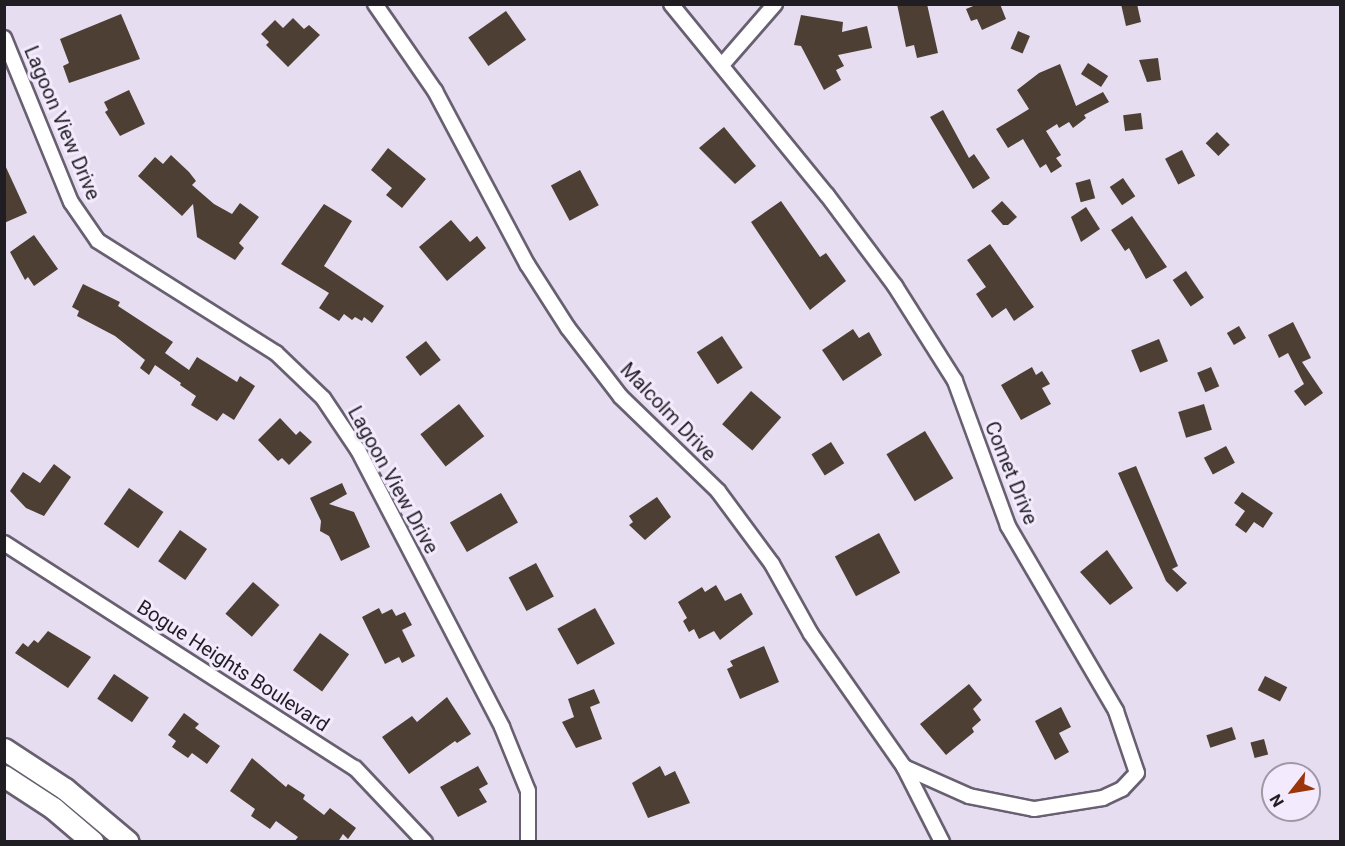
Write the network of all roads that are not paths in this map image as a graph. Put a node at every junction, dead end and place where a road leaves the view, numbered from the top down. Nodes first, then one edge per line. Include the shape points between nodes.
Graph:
1 (375, 4) edge
2 (671, 4) edge
3 (775, 4) edge
4 (4, 38) edge
5 (722, 65) junction
6 (4, 543) edge
7 (4, 749) edge
8 (904, 767) junction
9 (4, 776) edge
10 (93, 842) edge
11 (128, 842) edge
12 (425, 842) edge
13 (528, 842) edge
14 (942, 842) edge

1 - 8 street, Malcolm Drive via 435,91 527,264 568,328 621,397 718,491 772,564 811,634
2 - 5 street, Comet Drive
3 - 5 street
4 - 13 street, Lagoon View Drive via 71,202 98,241 276,353 323,398 352,442 502,727 528,791
5 - 8 street, Comet Drive via 895,286 955,381 1008,526 1116,711 1137,773 1122,789 1103,798 1034,809 969,796
6 - 12 street, Bogue Heights Boulevard via 355,768
7 - 11 main road via 64,789
8 - 14 street, Malcolm Drive
9 - 10 main road via 53,808

